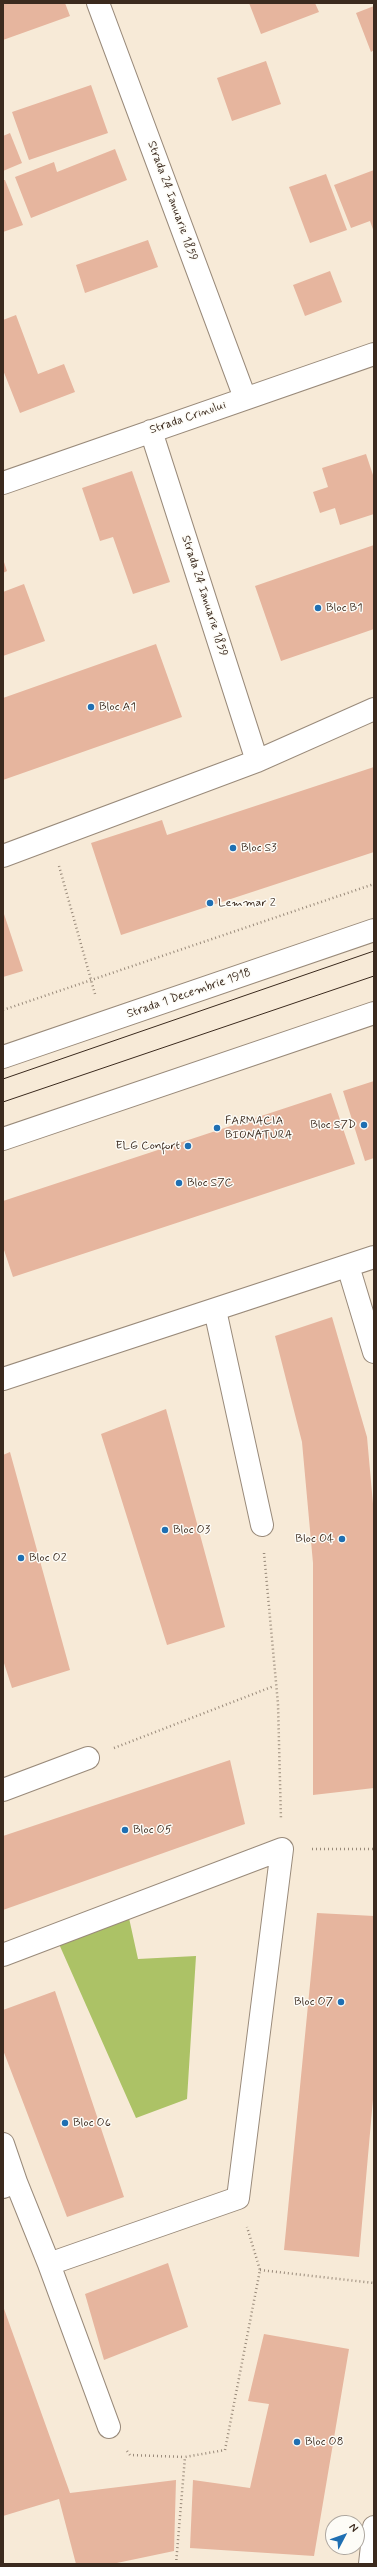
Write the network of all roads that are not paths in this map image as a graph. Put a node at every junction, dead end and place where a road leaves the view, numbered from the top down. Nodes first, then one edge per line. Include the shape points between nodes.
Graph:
1 (98, 3) edge
2 (374, 354) edge
3 (245, 398) junction
4 (151, 431) junction
5 (3, 483) edge
6 (374, 709) edge
7 (257, 761) junction
8 (3, 856) edge
9 (374, 930) edge
10 (374, 1013) edge
11 (3, 1057) edge
12 (3, 1139) edge
13 (374, 1257) edge
14 (348, 1266) junction
15 (215, 1310) junction
16 (374, 1352) edge
17 (3, 1379) edge
18 (262, 1525) road end
19 (88, 1758) road end
20 (3, 1790) edge
21 (3, 1955) edge
22 (3, 2144) edge
23 (9, 2184) edge
24 (48, 2264) junction
25 (109, 2427) road end
26 (374, 2527) edge
27 (370, 2564) edge

1 - 3 street, Strada 24 Ianuarie 1859
2 - 3 street, Strada Crinului
3 - 4 street, Strada Crinului
4 - 5 street, Strada Crinului
4 - 7 street, Strada 24 Ianuarie 1859
6 - 7 street
7 - 8 street
9 - 11 street, Strada 1 Decembrie 1918
10 - 12 street
13 - 14 street
14 - 15 street
14 - 16 street
15 - 17 street
15 - 18 street
19 - 20 street
21 - 24 street via 282,1849 238,2198
22 - 23 street
23 - 24 street
24 - 25 street
26 - 27 street

